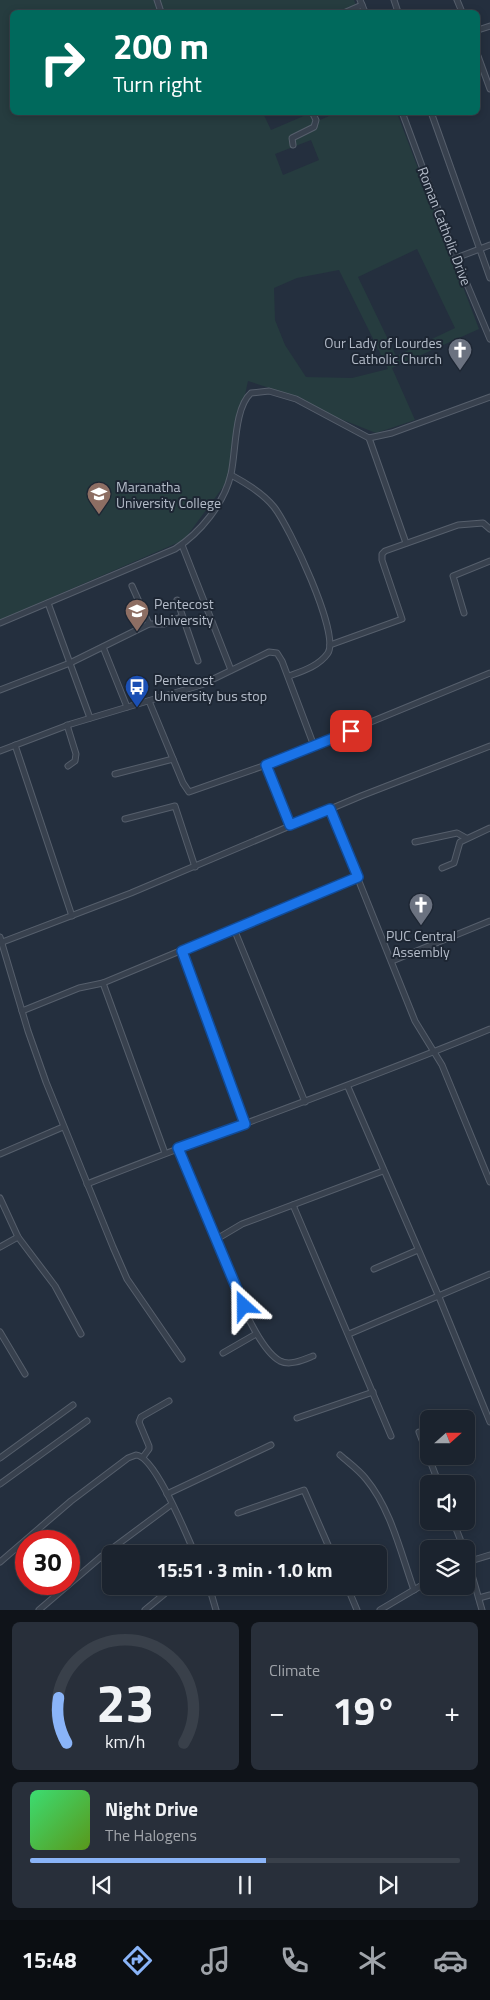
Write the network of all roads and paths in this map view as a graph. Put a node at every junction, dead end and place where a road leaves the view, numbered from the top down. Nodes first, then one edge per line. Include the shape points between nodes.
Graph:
1 (361, 2) edge
2 (349, 10) edge
3 (480, 62) edge
4 (490, 89) edge
5 (314, 115) edge
6 (403, 115) edge
7 (432, 115) edge
8 (292, 145) dead end
9 (490, 246) edge
10 (480, 249) junction
11 (456, 258) junction
12 (490, 278) edge
13 (490, 339) edge
14 (490, 396) edge
15 (370, 438) junction
16 (231, 475) junction
17 (490, 529) edge
18 (406, 543) junction
19 (182, 545) junction
20 (490, 561) edge
21 (132, 586) dead end
22 (177, 600) dead end
23 (48, 603) junction
24 (464, 613) dead end
25 (181, 616) junction
26 (0, 622) edge
27 (149, 624) junction
28 (330, 645) junction
29 (103, 647) junction
30 (198, 661) dead end
31 (70, 663) junction
32 (231, 670) junction
33 (490, 673) edge
34 (289, 676) junction
35 (0, 690) edge
36 (149, 701) junction
37 (128, 707) junction
38 (90, 718) junction
39 (66, 726) junction
40 (15, 745) junction
41 (314, 746) junction
42 (490, 746) edge
43 (0, 751) edge
44 (173, 760) junction
45 (266, 765) junction
46 (68, 766) dead end
47 (115, 774) dead end
48 (330, 809) junction
49 (125, 819) dead end
50 (290, 825) junction
51 (490, 828) edge
52 (466, 838) junction
53 (414, 842) dead end
54 (196, 866) junction
55 (442, 868) dead end
56 (358, 877) junction
57 (72, 916) junction
58 (490, 921) edge
59 (234, 929) junction
60 (0, 941) edge
61 (182, 951) junction
62 (392, 961) junction
63 (103, 983) junction
64 (22, 1011) junction
65 (490, 1029) edge
66 (435, 1052) junction
67 (348, 1087) junction
68 (305, 1102) junction
69 (245, 1124) junction
70 (63, 1127) junction
71 (178, 1148) junction
72 (165, 1153) junction
73 (0, 1154) edge
74 (383, 1171) junction
75 (490, 1182) edge
76 (87, 1184) junction
77 (0, 1198) edge
78 (293, 1205) junction
79 (18, 1237) junction
80 (215, 1240) junction
81 (0, 1247) edge
82 (418, 1250) junction
83 (374, 1269) dead end
84 (490, 1274) edge
85 (440, 1297) junction
86 (0, 1332) edge
87 (81, 1334) dead end
88 (256, 1334) junction
89 (349, 1334) junction
90 (223, 1353) dead end
91 (313, 1356) dead end
92 (182, 1359) dead end
93 (25, 1374) dead end
94 (373, 1392) junction
95 (170, 1401) dead end
96 (73, 1405) dead end
97 (297, 1418) dead end
98 (87, 1421) dead end
99 (490, 1422) edge
100 (419, 1432) dead end
101 (391, 1436) dead end
102 (270, 1445) dead end
103 (340, 1455) dead end
104 (143, 1457) junction
105 (0, 1458) edge
106 (436, 1475) edge
107 (0, 1484) edge
108 (167, 1494) junction
109 (172, 1504) junction
110 (238, 1513) dead end
111 (191, 1545) edge
112 (328, 1545) edge
113 (490, 1555) edge
114 (475, 1559) edge
115 (0, 1562) edge
116 (475, 1586) edge
117 (420, 1587) edge
118 (414, 1590) junction
119 (163, 1595) edge
120 (212, 1595) edge
121 (351, 1595) edge
122 (490, 1595) edge
123 (479, 1598) junction
124 (39, 1610) edge
125 (145, 1610) edge
126 (216, 1610) edge
127 (357, 1610) edge
128 (380, 1610) edge
129 (482, 1610) edge

1 - 2 street
3 - 4 street
5 - 8 street via 314,127 292,138
6 - 11 street, Roman Catholic Drive
7 - 10 street
9 - 10 street
10 - 11 street
10 - 12 street
11 - 13 street, Roman Catholic Drive
14 - 15 street via 392,433
15 - 16 street via 296,398 256,391 243,402
15 - 18 street
16 - 19 street via 201,528
16 - 28 street via 262,494 284,522 318,595
17 - 18 street via 483,523 464,523
18 - 28 street via 382,554 402,619
19 - 23 street
19 - 32 street
20 - 24 street via 453,576
21 - 27 street
22 - 25 street
23 - 26 street
23 - 31 street
25 - 27 street via 164,624
25 - 30 street
27 - 29 street
28 - 34 street via 320,661
29 - 31 street
29 - 37 street
31 - 35 street
31 - 38 street
32 - 34 street via 274,652 280,656
32 - 36 street via 201,685
33 - 41 street
34 - 41 street
36 - 37 street
36 - 44 street
37 - 38 street
38 - 39 street
39 - 40 street
39 - 46 street via 76,759
40 - 43 street
40 - 57 street
41 - 45 street
42 - 48 street
44 - 45 street via 189,792
44 - 47 street
45 - 50 street
48 - 50 street
48 - 56 street
49 - 54 street via 175,806
50 - 54 street
51 - 52 street
52 - 53 street via 457,833
52 - 55 street via 457,846 454,863
54 - 57 street
56 - 59 street
56 - 62 street
57 - 60 street
58 - 62 street
59 - 61 street
59 - 68 street
60 - 64 street
61 - 63 street
61 - 69 street
62 - 66 street via 415,1021
63 - 64 street via 79,988
63 - 72 street
64 - 70 street
65 - 66 street
66 - 67 street
66 - 75 street
67 - 68 street
67 - 74 street
68 - 69 street
69 - 71 street
70 - 73 street
70 - 76 street
71 - 72 street
71 - 80 street
72 - 76 street
74 - 78 street
74 - 82 street
76 - 92 street via 127,1279
77 - 79 street
78 - 80 street via 242,1224
78 - 89 street
79 - 81 street
79 - 87 street via 55,1286
80 - 88 street
82 - 83 street
82 - 85 street
84 - 85 street
85 - 89 street
85 - 99 street
86 - 93 street
88 - 90 street
88 - 91 street via 281,1362 293,1363
89 - 94 street
94 - 97 street
94 - 101 street
95 - 104 street via 141,1417 149,1446
96 - 105 street
98 - 107 street
100 - 106 street
102 - 108 street
103 - 118 street via 375,1490
104 - 108 street
104 - 115 street via 128,1458
108 - 109 street
109 - 111 street
109 - 124 street via 102,1556
110 - 112 street via 304,1490
113 - 114 street
116 - 123 street
117 - 118 street
118 - 128 street
119 - 125 street
120 - 126 street
121 - 127 street
122 - 123 street
123 - 129 street

